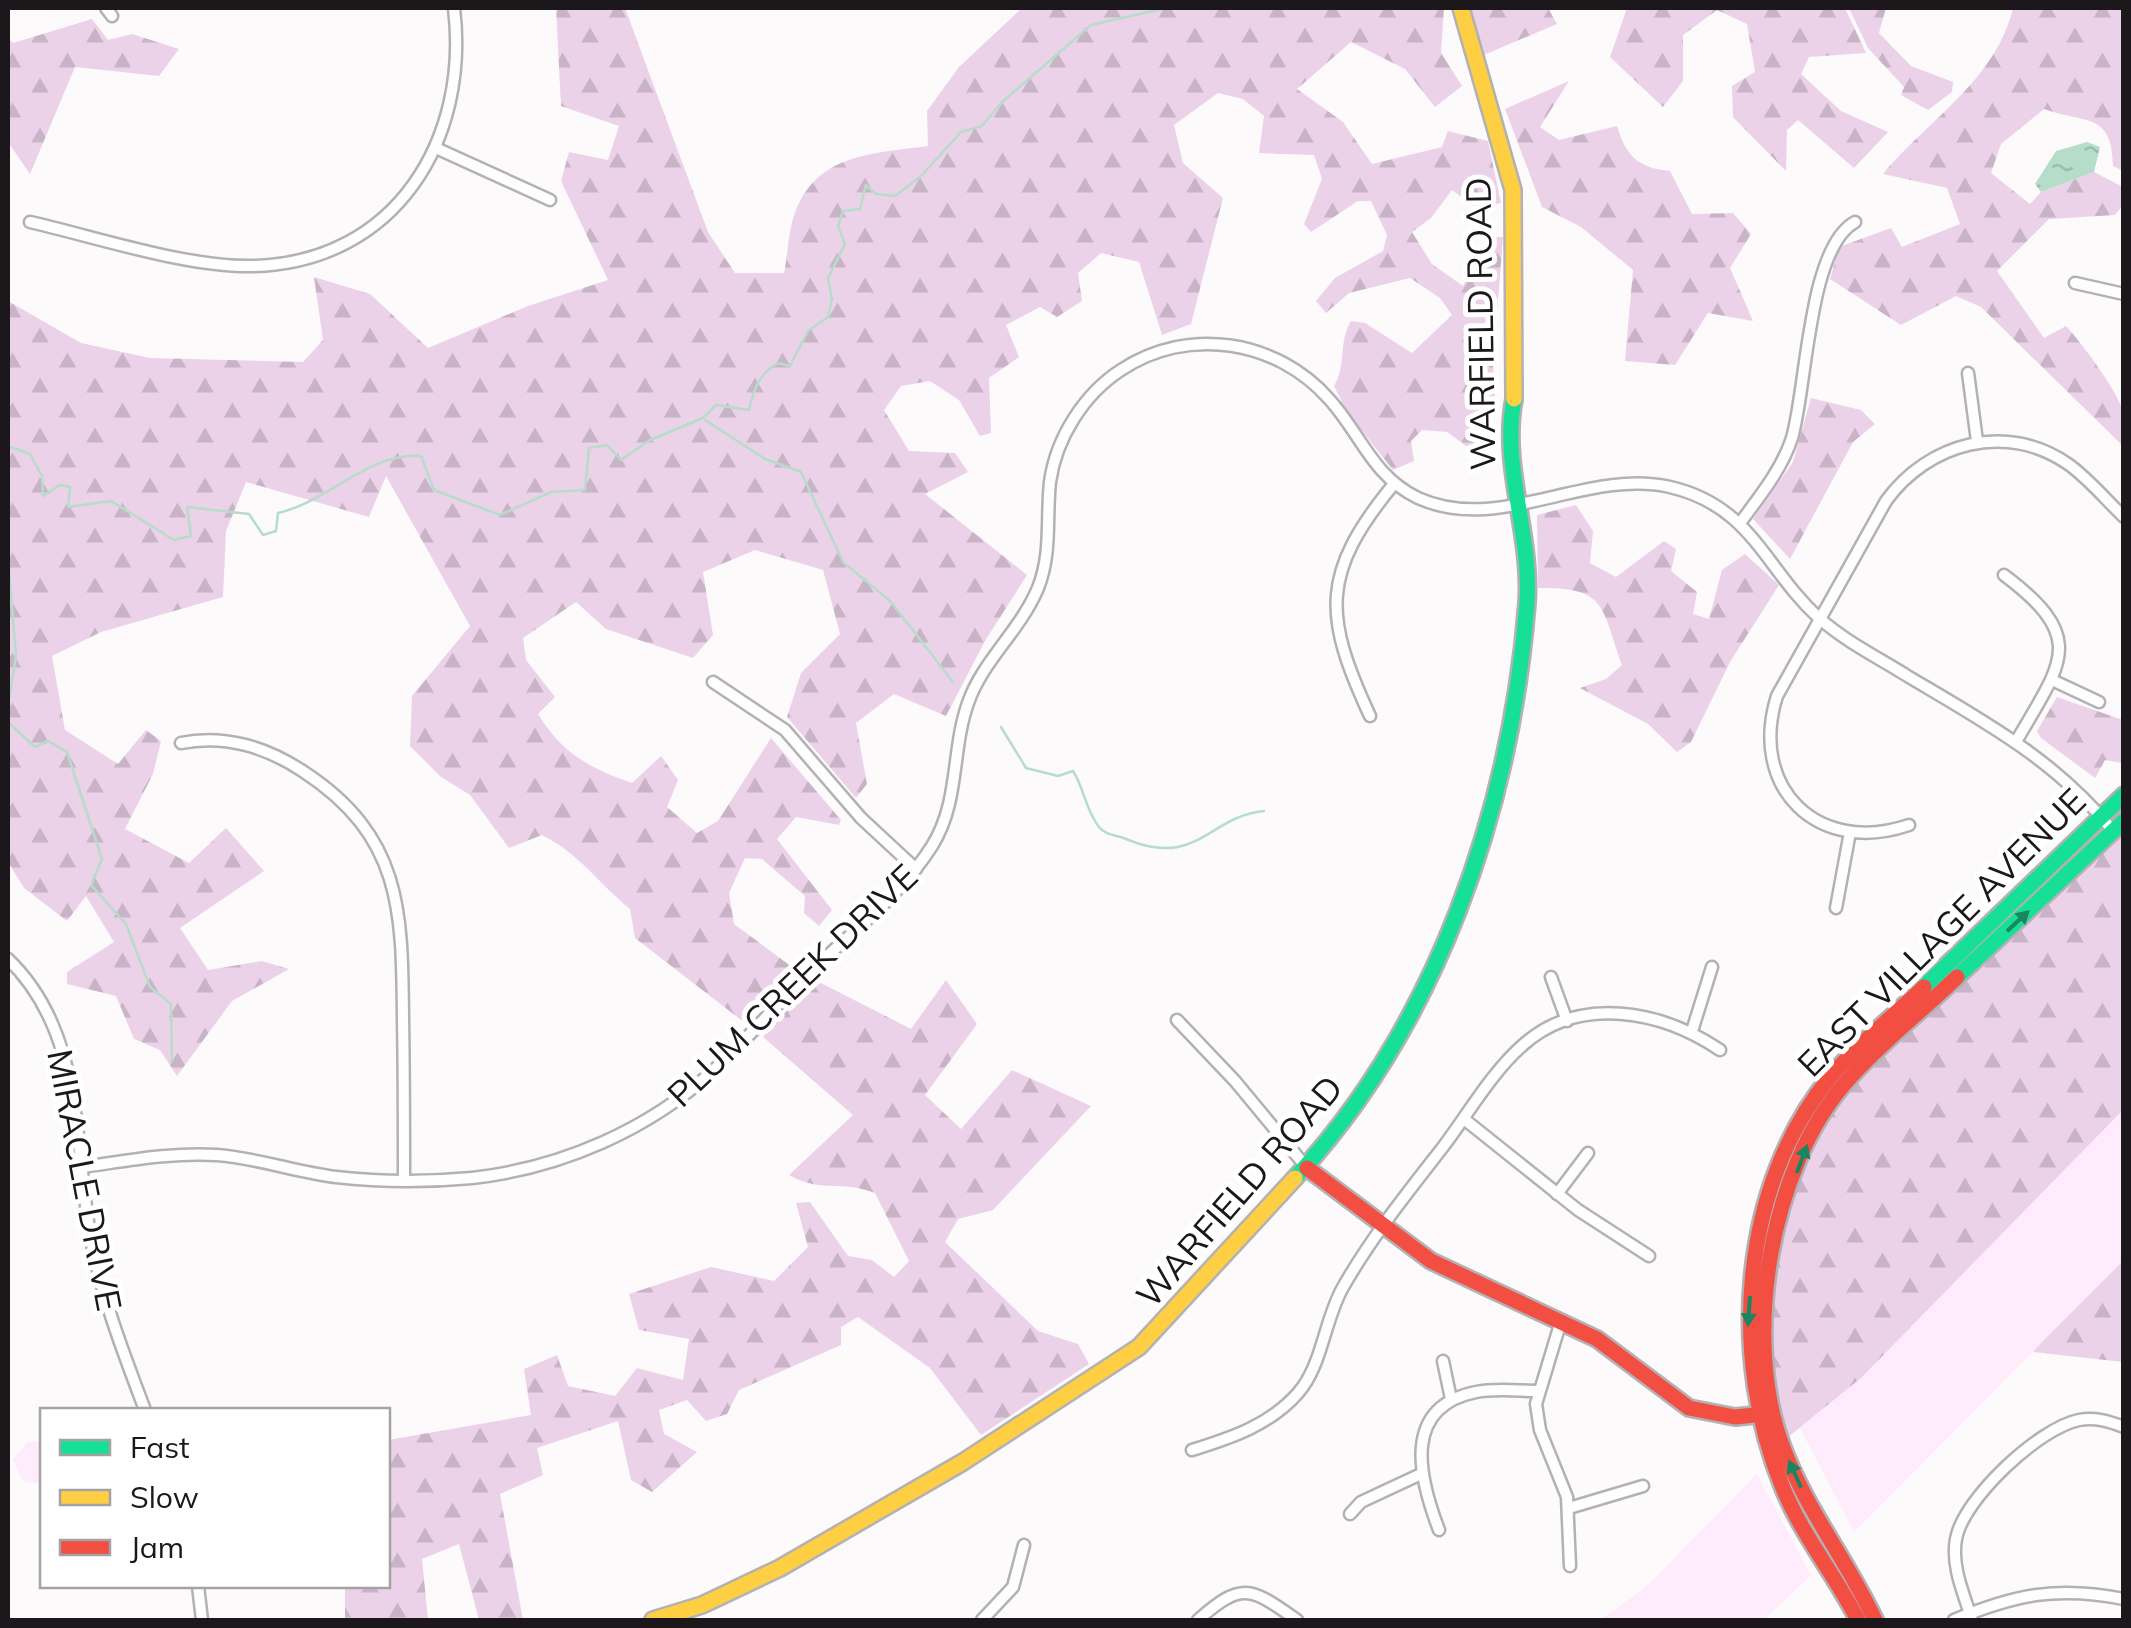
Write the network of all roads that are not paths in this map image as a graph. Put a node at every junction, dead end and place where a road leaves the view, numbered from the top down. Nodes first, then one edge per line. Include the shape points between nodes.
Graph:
1 (454, 8) edge
2 (1461, 8) edge
3 (438, 149) junction
4 (550, 200) dead end
5 (30, 222) dead end
6 (1855, 222) dead end
7 (2075, 283) dead end
8 (2124, 294) edge
9 (1968, 373) dead end
10 (1977, 441) junction
11 (1393, 484) junction
12 (1517, 504) junction
13 (2124, 518) edge
14 (1740, 522) junction
15 (2004, 575) dead end
16 (1820, 618) junction
17 (2052, 680) junction
18 (713, 682) dead end
19 (2098, 702) dead end
20 (1370, 716) dead end
21 (2017, 740) junction
22 (181, 742) dead end
23 (2124, 796) edge
24 (2101, 816) junction
25 (1910, 824) dead end
26 (2118, 826) edge
27 (1850, 832) junction
28 (916, 868) junction
29 (1836, 908) dead end
30 (8, 959) edge
31 (1712, 967) dead end
32 (1551, 977) dead end
33 (1176, 1020) dead end
34 (1567, 1021) junction
35 (1692, 1031) junction
36 (1720, 1050) dead end
37 (1464, 1119) junction
38 (1588, 1152) dead end
39 (82, 1167) junction
40 (1307, 1168) junction
41 (404, 1180) junction
42 (1556, 1194) junction
43 (1384, 1227) junction
44 (1650, 1256) dead end
45 (1562, 1321) junction
46 (1442, 1361) dead end
47 (1538, 1392) junction
48 (1451, 1400) junction
49 (144, 1408) edge
50 (1764, 1414) junction
51 (2124, 1427) edge
52 (1192, 1450) dead end
53 (1421, 1474) junction
54 (1643, 1486) dead end
55 (1568, 1508) junction
56 (1350, 1514) dead end
57 (1439, 1530) dead end
58 (1024, 1545) dead end
59 (1570, 1566) dead end
60 (198, 1588) edge
61 (2124, 1600) edge
62 (1971, 1617) edge
63 (202, 1620) edge
64 (652, 1620) edge
65 (982, 1620) edge
66 (1198, 1620) edge
67 (1296, 1620) edge
68 (1858, 1620) edge
69 (1875, 1620) edge
70 (1954, 1620) edge

1 - 3 street via 456,75
2 - 12 street, WARFIELD ROAD via 1513,190 1516,306 1508,431
3 - 4 street
3 - 5 street via 372,226 320,254 276,265 214,264
6 - 14 street via 1836,237 1824,265 1790,442
7 - 8 street
9 - 10 street
10 - 13 street via 2028,444 2050,453
10 - 16 street via 1934,456 1899,484
11 - 12 street, PLUM CREEK DRIVE via 1453,510
11 - 20 street via 1352,539 1336,594 1341,649
11 - 28 street, PLUM CREEK DRIVE via 1332,402 1277,359 1210,343 1160,351 1122,369 1094,392 1060,445 1040,583 970,696 950,810
12 - 14 street, PLUM CREEK DRIVE via 1608,485 1649,484 1698,496
12 - 40 street, WARFIELD ROAD via 1526,601 1493,816 1428,980 1360,1103
14 - 16 street, PLUM CREEK DRIVE
15 - 17 street via 2056,624 2060,652
16 - 21 street, PLUM CREEK DRIVE
16 - 27 street via 1776,696 1768,752 1790,799
17 - 19 street
17 - 21 street
18 - 28 street via 785,730 861,818
21 - 24 street, PLUM CREEK DRIVE
22 - 41 street via 219,738 294,765 344,804 380,856 397,896 404,940
23 - 24 street, EAST VILLAGE AVENUE
24 - 26 street, PLUM CREEK DRIVE
24 -> 50 street, EAST VILLAGE AVENUE via 1831,1076 1808,1106 1772,1198 1750,1292 1748,1343
25 - 27 street via 1884,833
50 -> 26 street, EAST VILLAGE AVENUE via 1771,1258 1827,1104
27 - 29 street
28 - 41 street, PLUM CREEK DRIVE via 718,1067 650,1118 594,1147 531,1167
30 - 39 street, MIRACLE DRIVE via 57,1034
31 - 35 street
32 - 34 street
33 - 40 street
34 - 35 street via 1638,1014
34 - 37 street via 1522,1045
35 - 36 street
37 - 42 street
37 - 43 street
38 - 42 street
39 - 41 street, PLUM CREEK DRIVE via 212,1154 334,1176
39 - 49 street, MIRACLE DRIVE via 110,1319
40 - 43 street
40 - 64 street, WARFIELD ROAD via 1157,1332 1119,1363 780,1568
42 - 44 street
43 - 45 street via 1452,1274
43 - 52 street via 1328,1316 1310,1376 1297,1394 1240,1435
45 - 47 street
45 - 50 street via 1600,1341 1681,1404 1720,1415
46 - 48 street
47 - 48 street via 1479,1391
47 - 55 street via 1540,1430
48 - 53 street via 1424,1432
50 - 68 street, EAST VILLAGE AVENUE via 1784,1492
69 -> 50 street, EAST VILLAGE AVENUE
51 - 62 street via 2095,1418 2046,1433 1965,1512 1954,1562
53 - 56 street via 1361,1502
53 - 57 street
54 - 55 street
55 - 59 street
58 - 65 street via 1012,1586
60 - 63 street
61 - 62 street via 2082,1591 2035,1592
62 - 70 street
66 - 67 street via 1226,1596 1245,1591

